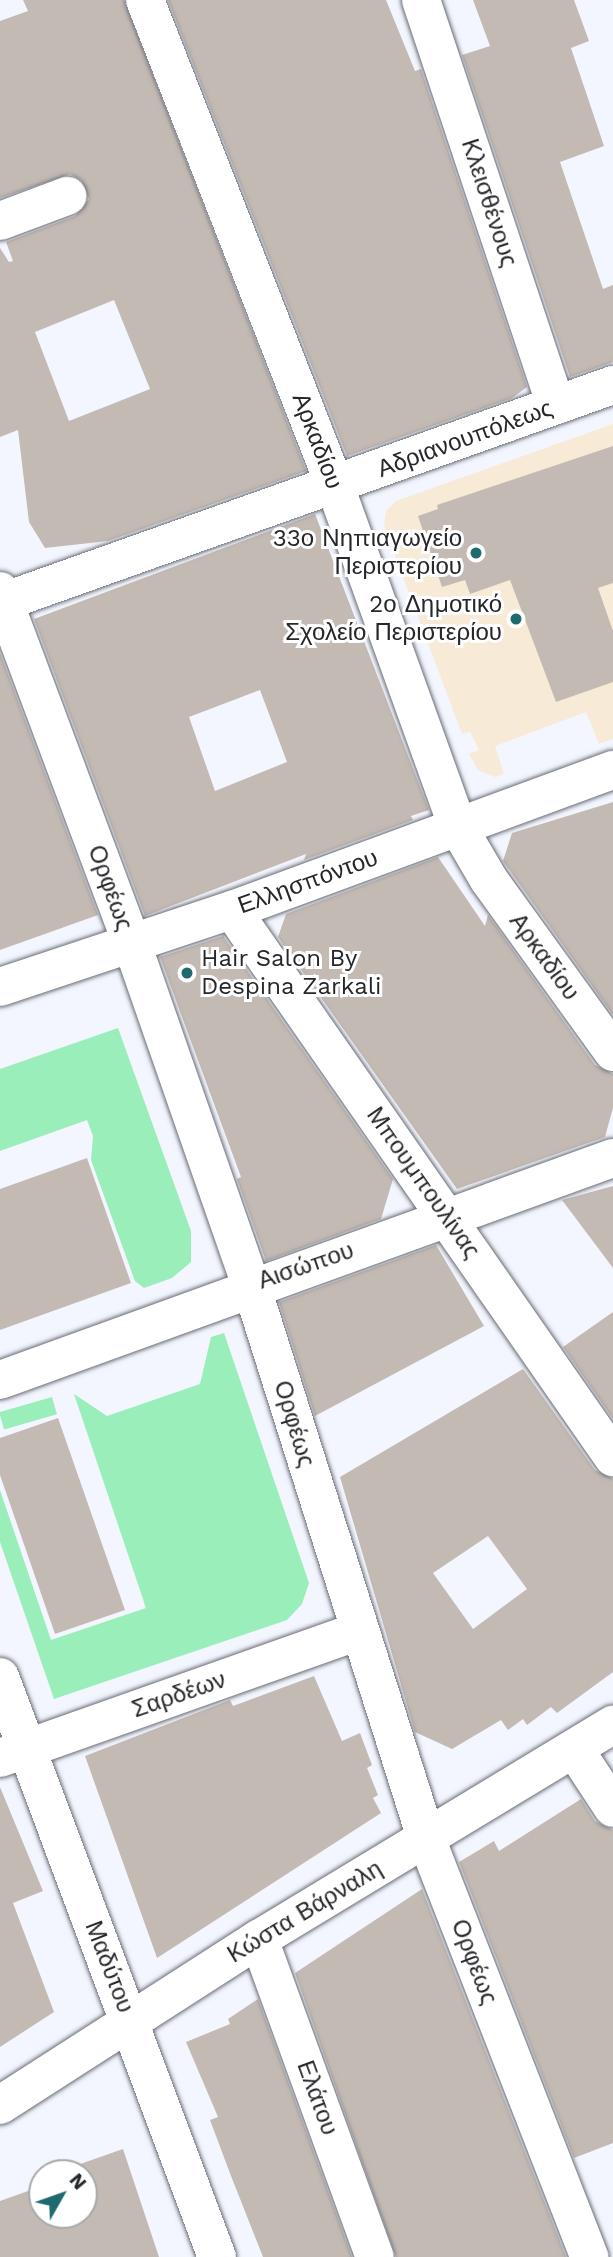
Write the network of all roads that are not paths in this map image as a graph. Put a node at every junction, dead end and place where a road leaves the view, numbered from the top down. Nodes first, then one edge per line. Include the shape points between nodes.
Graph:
1 (145, 0) edge
2 (421, 0) edge
3 (67, 196) dead end
4 (0, 221) edge
5 (613, 385) edge
6 (556, 405) junction
7 (335, 486) junction
8 (1, 598) edge
9 (613, 770) edge
10 (458, 827) junction
11 (232, 910) junction
12 (131, 944) junction
13 (0, 987) edge
14 (613, 1052) edge
15 (613, 1158) edge
16 (446, 1217) junction
17 (251, 1285) junction
18 (0, 1380) edge
19 (613, 1457) edge
20 (358, 1631) junction
21 (0, 1677) edge
22 (613, 1725) edge
23 (575, 1750) junction
24 (13, 1754) edge
25 (613, 1808) edge
26 (426, 1838) junction
27 (258, 1938) junction
28 (131, 2022) junction
29 (0, 2105) edge
30 (217, 2257) edge
31 (374, 2257) edge
32 (589, 2257) edge

1 - 7 street, Αρκαδίου
2 - 6 street, Κλεισθένους
3 - 4 street
5 - 6 street, Αδριανουπόλεως
6 - 7 street, Αδριανουπόλεως
7 - 8 street, Αδριανουπόλεως
7 - 10 street, Αρκαδίου
8 - 12 street, Ορφέως
9 - 10 street, Ελλησπόντου
10 - 11 street, Ελλησπόντου
10 - 14 street, Αρκαδίου via 489,880
11 - 12 street, Ελλησπόντου
11 - 16 street, Μπουμπουλίνας
12 - 13 street, Ελλησπόντου
12 - 17 street, Ορφέως
15 - 16 street, Αισώπου
16 - 17 street, Αισώπου
16 - 19 street, Μπουμπουλίνας
17 - 18 street, Αισώπου
17 - 20 street, Ορφέως
20 - 24 street, Σαρδέων
20 - 26 street, Ορφέως
21 - 24 street, Μαδύτου
22 - 23 street, Κώστα Βάρναλη
23 - 25 street
23 - 26 street, Κώστα Βάρναλη
24 - 28 street, Μαδύτου
26 - 27 street, Κώστα Βάρναλη
26 - 32 street, Ορφέως
27 - 28 street, Κώστα Βάρναλη
27 - 31 street, Ελάτου
28 - 29 street, Κώστα Βάρναλη
28 - 30 street, Μαδύτου

